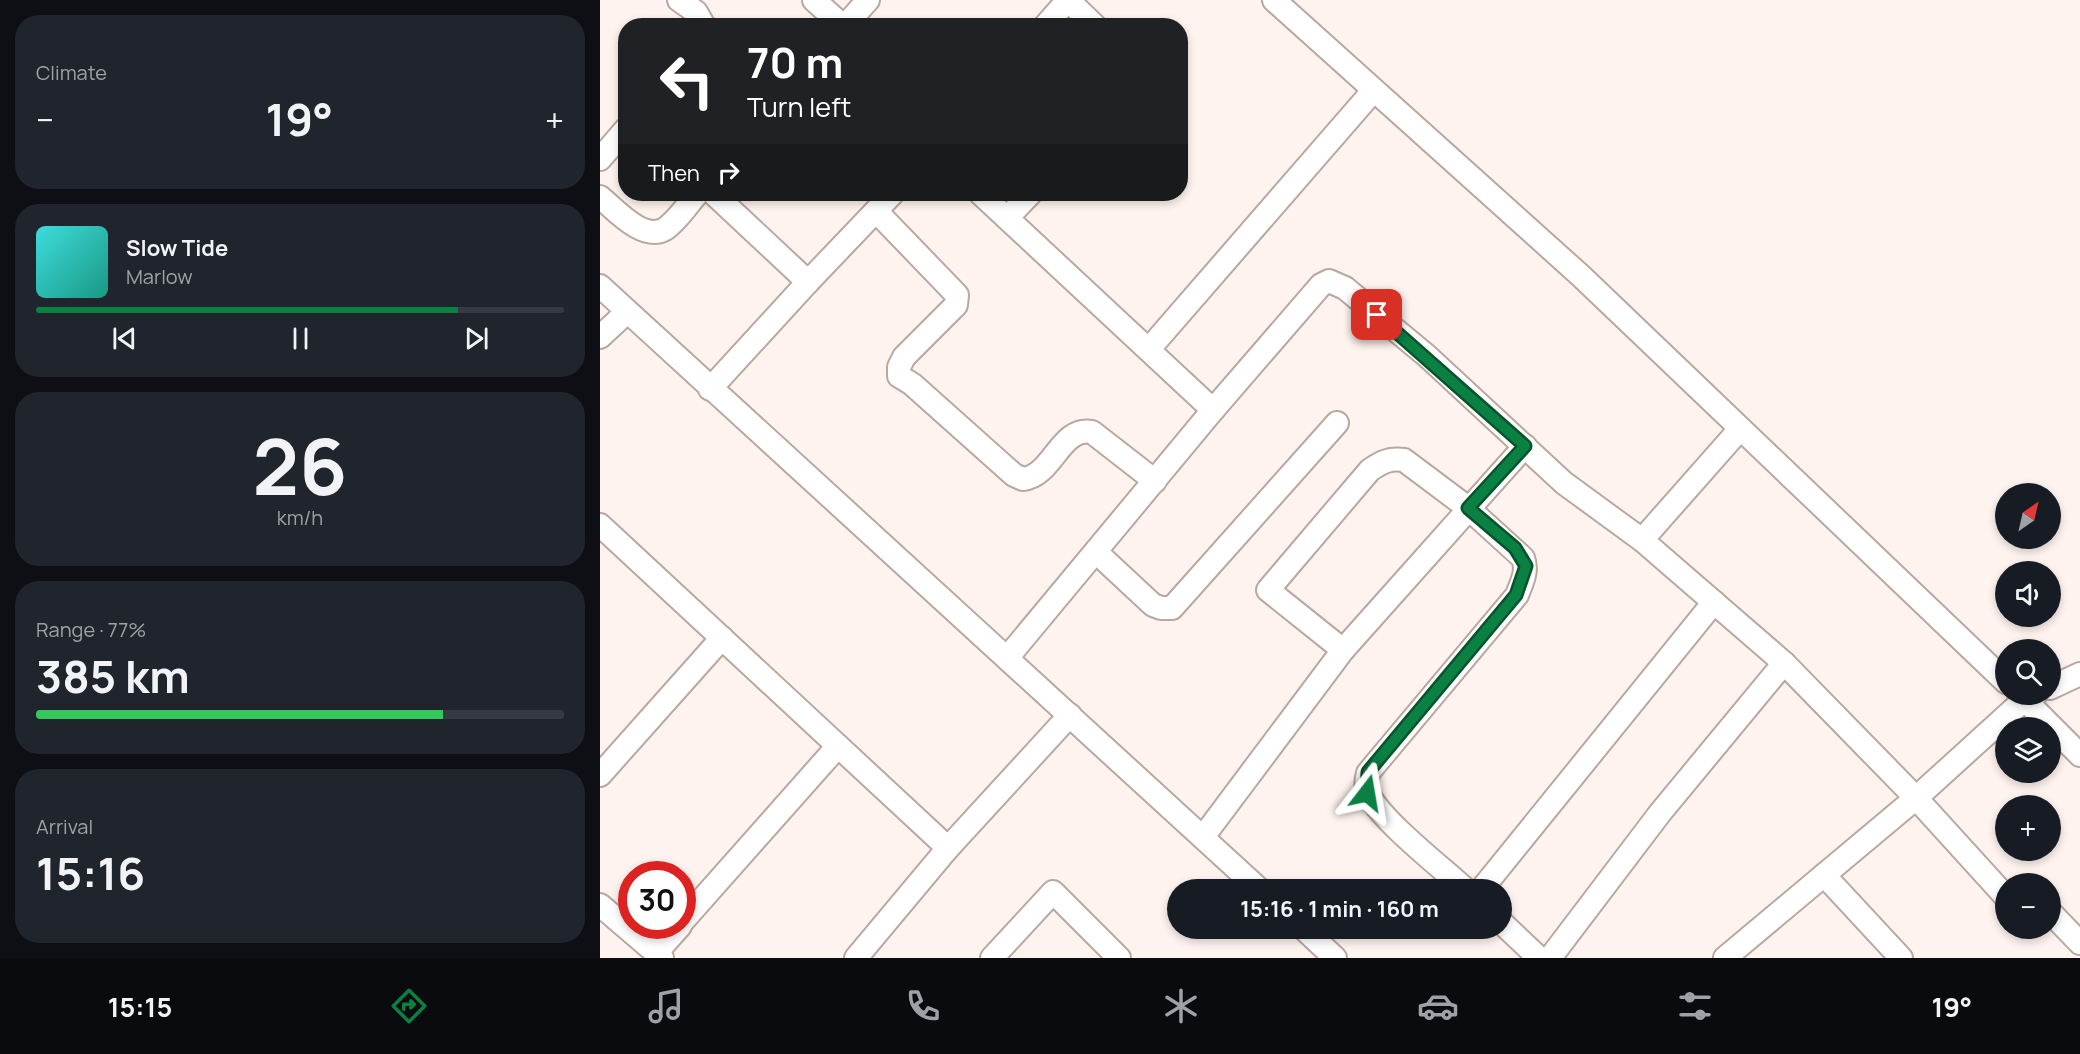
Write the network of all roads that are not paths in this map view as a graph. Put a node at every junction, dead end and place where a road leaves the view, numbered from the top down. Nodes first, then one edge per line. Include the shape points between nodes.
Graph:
1 (679, 0) edge
2 (814, 0) edge
3 (868, 0) edge
4 (1068, 0) edge
5 (1274, 0) edge
6 (699, 18) edge
7 (835, 18) edge
8 (851, 18) edge
9 (1052, 18) edge
10 (1087, 18) edge
11 (1373, 91) junction
12 (618, 138) edge
13 (600, 159) edge
14 (600, 197) edge
15 (690, 201) edge
16 (721, 201) edge
17 (885, 201) edge
18 (989, 201) edge
19 (1023, 201) edge
20 (876, 211) junction
21 (1007, 218) junction
22 (808, 282) junction
23 (600, 286) edge
24 (627, 312) junction
25 (600, 337) edge
26 (1149, 349) junction
27 (710, 389) junction
28 (1213, 410) junction
29 (1337, 423) dead end
30 (1740, 429) junction
31 (1525, 446) junction
32 (1155, 480) junction
33 (1468, 508) junction
34 (600, 525) edge
35 (1642, 540) junction
36 (1096, 552) junction
37 (1714, 602) junction
38 (722, 638) junction
39 (1343, 650) junction
40 (1007, 658) junction
41 (1784, 663) junction
42 (1995, 672) edge
43 (2080, 674) edge
44 (2061, 683) edge
45 (2016, 705) edge
46 (2034, 705) edge
47 (1070, 715) junction
48 (838, 746) junction
49 (2080, 755) edge
50 (600, 775) edge
51 (1916, 798) junction
52 (1203, 837) junction
53 (948, 848) junction
54 (1824, 875) junction
55 (1248, 879) edge
56 (1454, 879) edge
57 (1490, 879) edge
58 (1995, 885) edge
59 (696, 907) edge
60 (604, 917) edge
61 (2061, 923) edge
62 (1512, 932) edge
63 (670, 939) edge
64 (1314, 939) edge
65 (2080, 943) edge
66 (659, 955) edge
67 (856, 958) edge
68 (992, 958) edge
69 (1119, 958) edge
70 (1335, 958) edge
71 (1539, 958) edge
72 (1550, 958) edge
73 (1725, 958) edge
74 (1901, 958) edge

1 - 6 street
2 - 7 street
3 - 8 street
4 - 9 street
4 - 10 street
5 - 11 street
11 - 26 street
11 - 30 street via 1581,276
12 - 13 street
14 - 15 street via 638,228 654,231 664,229
16 - 22 street
17 - 20 street
18 - 21 street
19 - 21 street
20 - 22 street
20 - 32 street via 957,295 956,305 903,357 899,376 1023,479 1039,473 1073,434 1084,430
21 - 26 street
22 - 27 street
23 - 24 street
24 - 25 street
24 - 27 street
26 - 28 street
27 - 40 street
28 - 31 street via 1320,285 1329,281 1345,288 1427,357
28 - 32 street
29 - 36 street via 1172,608 1153,605
30 - 35 street
30 - 42 street
31 - 33 street
31 - 35 street via 1564,483
32 - 36 street
33 - 39 street
33 - 39 street via 1404,460 1392,458 1370,471 1268,590
33 - 56 street via 1515,548 1526,566 1525,576 1516,595 1368,772 1366,780 1367,793 1379,810
34 - 38 street
35 - 37 street
36 - 40 street
37 - 41 street
37 - 57 street
38 - 48 street
38 - 50 street
39 - 52 street
40 - 47 street
41 - 51 street
41 - 72 street via 1660,813
43 - 44 street
45 - 51 street
46 - 49 street
47 - 52 street
47 - 53 street
48 - 53 street
48 - 59 street
51 - 54 street
51 - 58 street
52 - 55 street
53 - 67 street
54 - 73 street
54 - 74 street
60 - 66 street
61 - 65 street
62 - 71 street
63 - 66 street
64 - 70 street
68 - 69 street via 1053,892

